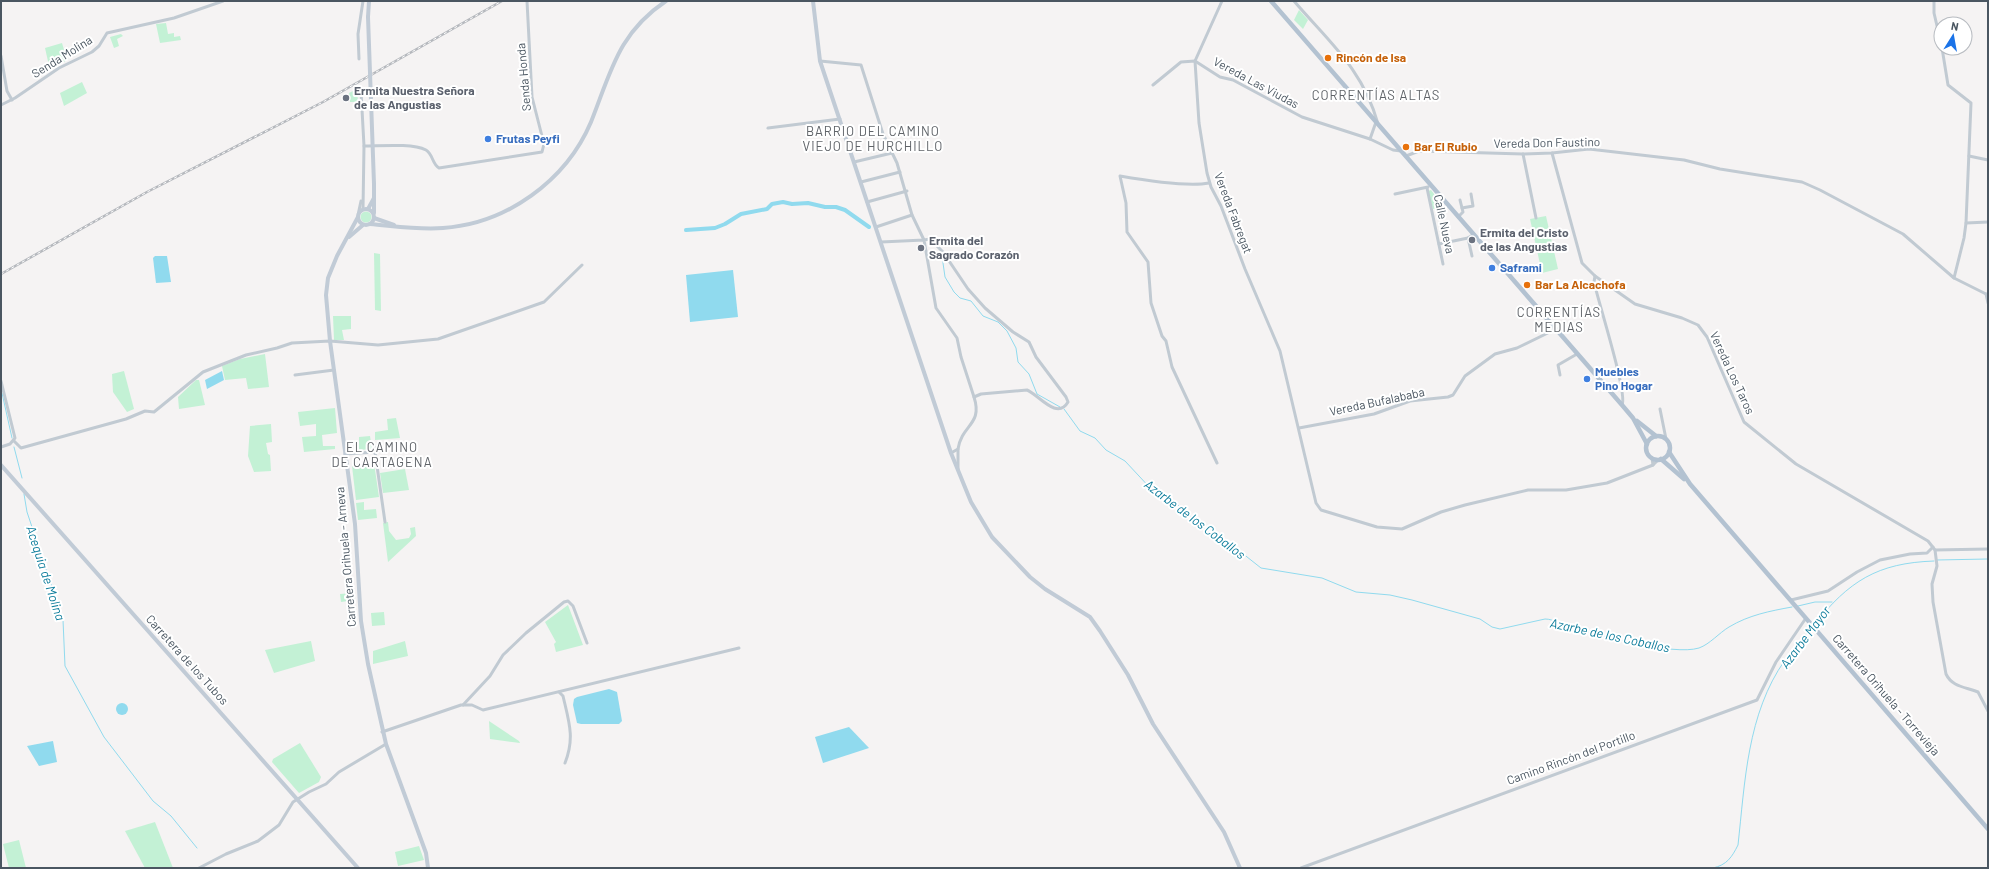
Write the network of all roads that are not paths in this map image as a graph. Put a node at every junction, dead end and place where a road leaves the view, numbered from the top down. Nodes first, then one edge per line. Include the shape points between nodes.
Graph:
1 (223, 1) edge
2 (363, 1) edge
3 (370, 1) edge
4 (526, 1) edge
5 (666, 1) edge
6 (813, 1) edge
7 (1222, 1) edge
8 (1271, 1) edge
9 (1294, 1) edge
10 (1934, 1) edge
11 (1935, 16) edge
12 (1, 56) edge
13 (1943, 56) edge
14 (358, 59) dead end
15 (1195, 61) junction
16 (820, 62) junction
17 (1153, 85) dead end
18 (361, 91) dead end
19 (12, 100) junction
20 (1, 106) edge
21 (840, 119) junction
22 (1377, 122) junction
23 (768, 128) dead end
24 (1370, 139) junction
25 (364, 146) junction
26 (1402, 151) junction
27 (892, 153) junction
28 (1523, 154) junction
29 (1552, 154) junction
30 (1406, 156) junction
31 (1969, 156) junction
32 (1988, 160) edge
33 (854, 162) junction
34 (900, 172) junction
35 (861, 182) junction
36 (1209, 183) junction
37 (1432, 186) junction
38 (1427, 188) junction
39 (906, 191) junction
40 (362, 193) junction
41 (1394, 194) dead end
42 (1471, 194) dead end
43 (374, 197) junction
44 (1460, 200) dead end
45 (867, 202) junction
46 (1462, 208) junction
47 (368, 209) junction
48 (362, 210) junction
49 (912, 215) junction
50 (358, 216) junction
51 (374, 217) junction
52 (1458, 217) junction
53 (1536, 218) dead end
54 (1988, 222) edge
55 (1966, 223) junction
56 (370, 224) junction
57 (363, 225) junction
58 (400, 227) junction
59 (876, 227) junction
60 (1474, 234) junction
61 (1468, 238) junction
62 (346, 240) junction
63 (924, 240) junction
64 (881, 242) junction
65 (1439, 244) junction
66 (1472, 256) dead end
67 (1443, 264) dead end
68 (582, 265) dead end
69 (1595, 276) junction
70 (1954, 278) junction
71 (1987, 294) edge
72 (1988, 303) edge
73 (1556, 329) junction
74 (330, 341) junction
75 (1577, 354) junction
76 (334, 370) junction
77 (295, 375) dead end
78 (1560, 375) dead end
79 (1, 381) edge
80 (974, 397) junction
81 (1622, 405) junction
82 (1660, 410) dead end
83 (1633, 418) junction
84 (1298, 428) junction
85 (1656, 436) junction
86 (1666, 439) junction
87 (14, 442) junction
88 (1647, 444) junction
89 (374, 445) dead end
90 (1, 447) edge
91 (958, 449) junction
92 (375, 452) junction
93 (1670, 452) junction
94 (951, 453) junction
95 (345, 454) junction
96 (1652, 458) junction
97 (1660, 460) junction
98 (1217, 463) dead end
99 (1, 465) edge
100 (1653, 465) junction
101 (958, 473) junction
102 (1690, 484) junction
103 (385, 522) dead end
104 (1934, 549) junction
105 (1988, 549) edge
106 (1791, 600) junction
107 (1806, 618) junction
108 (586, 643) dead end
109 (739, 648) dead end
110 (559, 692) junction
111 (463, 704) junction
112 (1988, 711) edge
113 (382, 732) junction
114 (386, 744) junction
115 (565, 763) dead end
116 (298, 799) junction
117 (1988, 829) edge
118 (199, 868) edge
119 (358, 868) edge
120 (428, 868) edge
121 (1240, 868) edge
122 (1301, 868) edge

1 - 19 street, Senda Molina via 174,18 107,33 92,52 59,68
2 - 14 street via 358,34
3 - 43 main road, bridge via 368,17
4 - 25 street, Senda Honda via 532,97 544,144 542,152 439,168 430,153 423,149
5 - 58 main road via 630,34 613,62 590,124 579,144 547,183 509,210 480,221 444,228
6 - 16 main road
7 - 15 street, Vereda Fabregat
8 - 22 main road
9 - 22 street via 1361,80 1372,103
10 - 11 street
12 - 19 street via 7,91
13 - 31 street via 1948,85 1972,103
15 - 17 street, Vereda Las Viudas via 1181,62
15 - 24 street, Vereda Las Viudas via 1220,77 1233,80 1296,114
15 - 36 street, Vereda Fabregat via 1199,123
16 - 21 main road
16 - 27 street via 861,65 883,134
18 - 25 street
19 - 20 street, Senda Molina
21 - 23 street
21 - 33 main road
22 - 24 street
22 - 26 main road
24 - 26 street, Vereda Las Viudas via 1393,150
25 - 40 street
26 - 30 main road
27 - 33 street
27 - 34 street
28 - 29 street, Vereda Don Faustino
28 - 30 street, Vereda Don Faustino via 1419,151
28 - 53 street
29 - 69 street, Vereda Los Taros via 1582,263
29 - 70 street, Vereda Don Faustino via 1579,149 1642,154 1814,186 1903,234
30 - 37 main road
31 - 32 street
31 - 55 street
33 - 35 main road
34 - 35 street
34 - 39 street
35 - 45 main road
36 - 84 street, Vereda Fabregat via 1221,206 1280,350
36 - 98 street via 1120,176 1126,203 1127,232 1148,262 1151,303 1166,341 1172,367
37 - 38 street
37 - 52 main road
38 - 41 street
38 - 65 street, Calle Nueva
39 - 45 street
39 - 49 street
40 - 48 street
40 - 50 street
42 - 46 street via 1473,206
43 - 47 main road
43 - 51 main road
44 - 46 street
45 - 59 main road
46 - 52 street via 1463,212
47 - 48 main road
47 - 51 main road
48 - 50 main road
49 - 59 street
49 - 63 street
50 - 57 main road via 359,222
50 - 62 main road, Carretera Orihuela - Arneva
51 - 56 main road
51 - 58 main road
52 - 60 main road
54 - 55 street
55 - 70 street
56 - 57 main road
56 - 58 main road
57 - 62 main road, Carretera Orihuela - Arneva
59 - 64 main road
60 - 61 street
60 - 73 main road
61 - 65 street
61 - 66 street
62 - 74 main road, Carretera Orihuela - Arneva via 328,278 326,295
63 - 64 street
63 - 80 street via 936,308 955,334
63 - 80 street via 930,239 936,244 985,308 1029,342 1036,357 1068,402 1063,408 1057,409 1030,391 1024,390 981,394
64 - 94 main road
65 - 67 street, Calle Nueva
68 - 74 street via 544,302 438,339 378,345
69 - 81 street via 1594,282 1603,319 1623,388
69 - 104 street, Vereda Los Taros via 1635,304 1698,325 1707,337 1744,422 1796,464 1928,541
70 - 71 street, Vereda Don Faustino
71 - 72 street
73 - 75 main road
73 - 84 street, Vereda Bufalababa via 1517,348 1495,354 1465,376 1448,397 1410,401 1374,414
74 - 76 main road, Carretera Orihuela - Arneva
74 - 87 street via 292,343 210,368 154,412 145,411 126,419 20,448
75 - 78 street via 1558,364
75 - 81 main road
76 - 77 street
76 - 95 main road, Carretera Orihuela - Arneva
79 - 87 street
80 - 91 street via 978,408 975,419 960,437
81 - 83 main road
82 - 86 street
83 - 85 main road
83 - 88 main road
84 - 100 street, Vereda Fabregat via 1316,503 1321,510 1393,530 1409,528 1441,512 1465,505 1528,490 1566,490 1602,484
85 - 86 main road
85 - 88 main road
86 - 93 main road via 1670,445
87 - 90 street
88 - 96 main road via 1647,452
89 - 92 street
91 - 94 street
91 - 101 street
92 - 95 street
92 - 103 street
93 - 97 main road
93 - 102 main road, Carretera Orihuela - Torrevieja
94 - 101 main road
95 - 113 main road, Carretera Orihuela - Arneva via 355,524 361,621
96 - 97 main road
96 - 100 street
97 - 100 street
97 - 102 main road, Carretera Orihuela - Torrevieja
99 - 116 main road, Carretera de los Tubos
101 - 121 main road via 971,502 992,537 1030,577 1090,617 1128,676 1154,724 1224,832
102 - 106 main road, Carretera Orihuela - Torrevieja
104 - 105 street
104 - 106 street via 1927,553 1880,560 1828,591
104 - 112 street via 1937,566 1932,584 1933,596 1946,674 1955,685 1978,692
106 - 107 main road, Carretera Orihuela - Torrevieja
107 - 117 main road, Carretera Orihuela - Torrevieja
107 - 122 street, Camino Rincón del Portillo via 1776,662 1757,700
108 - 111 street via 573,606 568,601 564,602 526,632 503,655 490,676
109 - 110 street
110 - 111 street via 483,710
110 - 115 street via 563,696 571,731 571,744
111 - 113 street
113 - 114 main road, Carretera Orihuela - Arneva
114 - 116 street via 339,772 326,784
114 - 120 main road, Carretera Orihuela - Arneva via 426,853
116 - 118 street via 270,833
116 - 119 main road, Carretera de los Tubos

